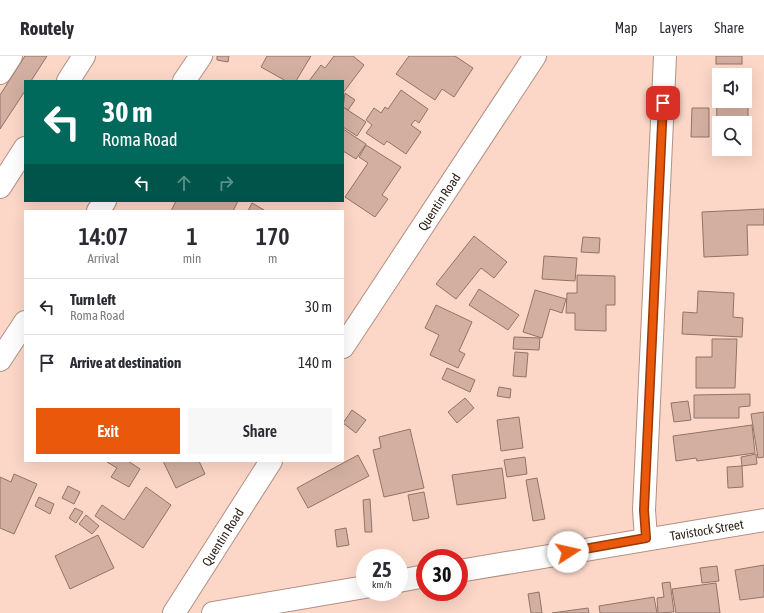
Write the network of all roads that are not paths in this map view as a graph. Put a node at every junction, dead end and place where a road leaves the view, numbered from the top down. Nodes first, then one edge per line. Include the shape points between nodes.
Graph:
1 (11, 56) edge
2 (84, 56) edge
3 (201, 56) edge
4 (535, 56) edge
5 (665, 56) edge
6 (0, 73) edge
7 (69, 80) edge
8 (185, 80) edge
9 (24, 150) edge
10 (0, 187) edge
11 (24, 324) edge
12 (344, 345) edge
13 (0, 360) edge
14 (270, 462) edge
15 (764, 520) edge
16 (646, 538) junction
17 (468, 569) edge
18 (356, 589) edge
19 (174, 613) edge
20 (213, 613) edge

1 - 6 street
2 - 7 street
3 - 8 street
4 - 12 street, Quentin Road
5 - 16 street via 644,510
9 - 10 street
11 - 13 street
14 - 19 street, Quentin Road
15 - 16 street, Tavistock Street
16 - 17 street, Tavistock Street
18 - 20 street

